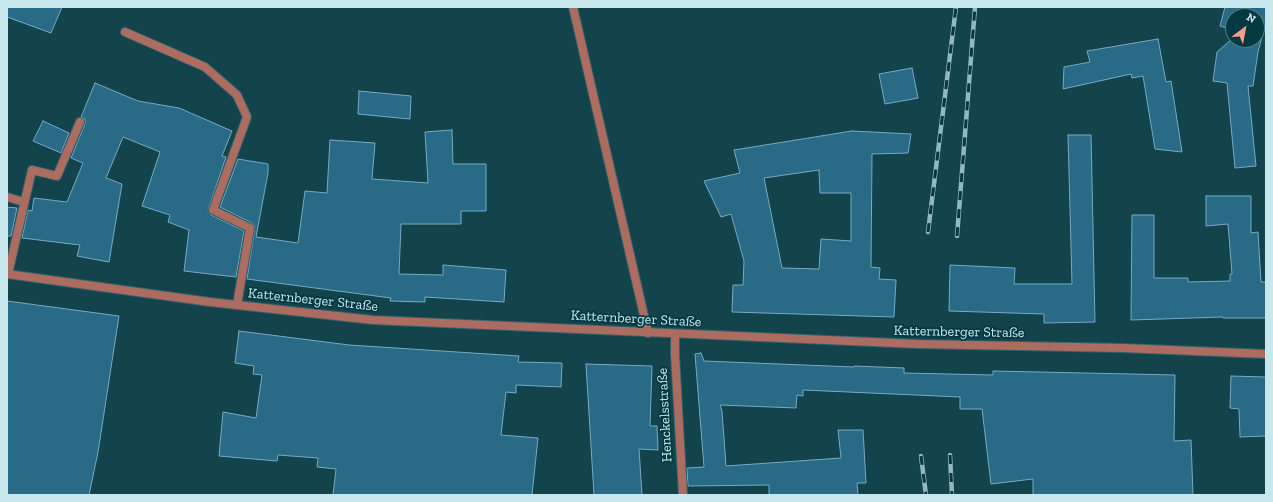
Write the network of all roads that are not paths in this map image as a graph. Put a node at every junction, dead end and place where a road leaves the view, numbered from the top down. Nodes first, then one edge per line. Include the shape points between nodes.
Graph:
1 (572, 7) edge
2 (124, 32) dead end
3 (80, 122) dead end
4 (7, 197) edge
5 (24, 202) junction
6 (7, 274) edge
7 (237, 305) junction
8 (648, 333) junction
9 (676, 334) junction
10 (1266, 354) edge
11 (684, 495) edge

1 - 8 street
2 - 7 street via 205,67 237,95 247,117 213,210 250,228
3 - 5 street via 57,176 32,170
4 - 5 street
5 - 6 street
6 - 7 street, Katternberger Straße
7 - 8 street, Katternberger Straße via 373,320
8 - 9 street, Katternberger Straße
9 - 10 street, Katternberger Straße
9 - 11 street, Henckelsstraße via 675,355

